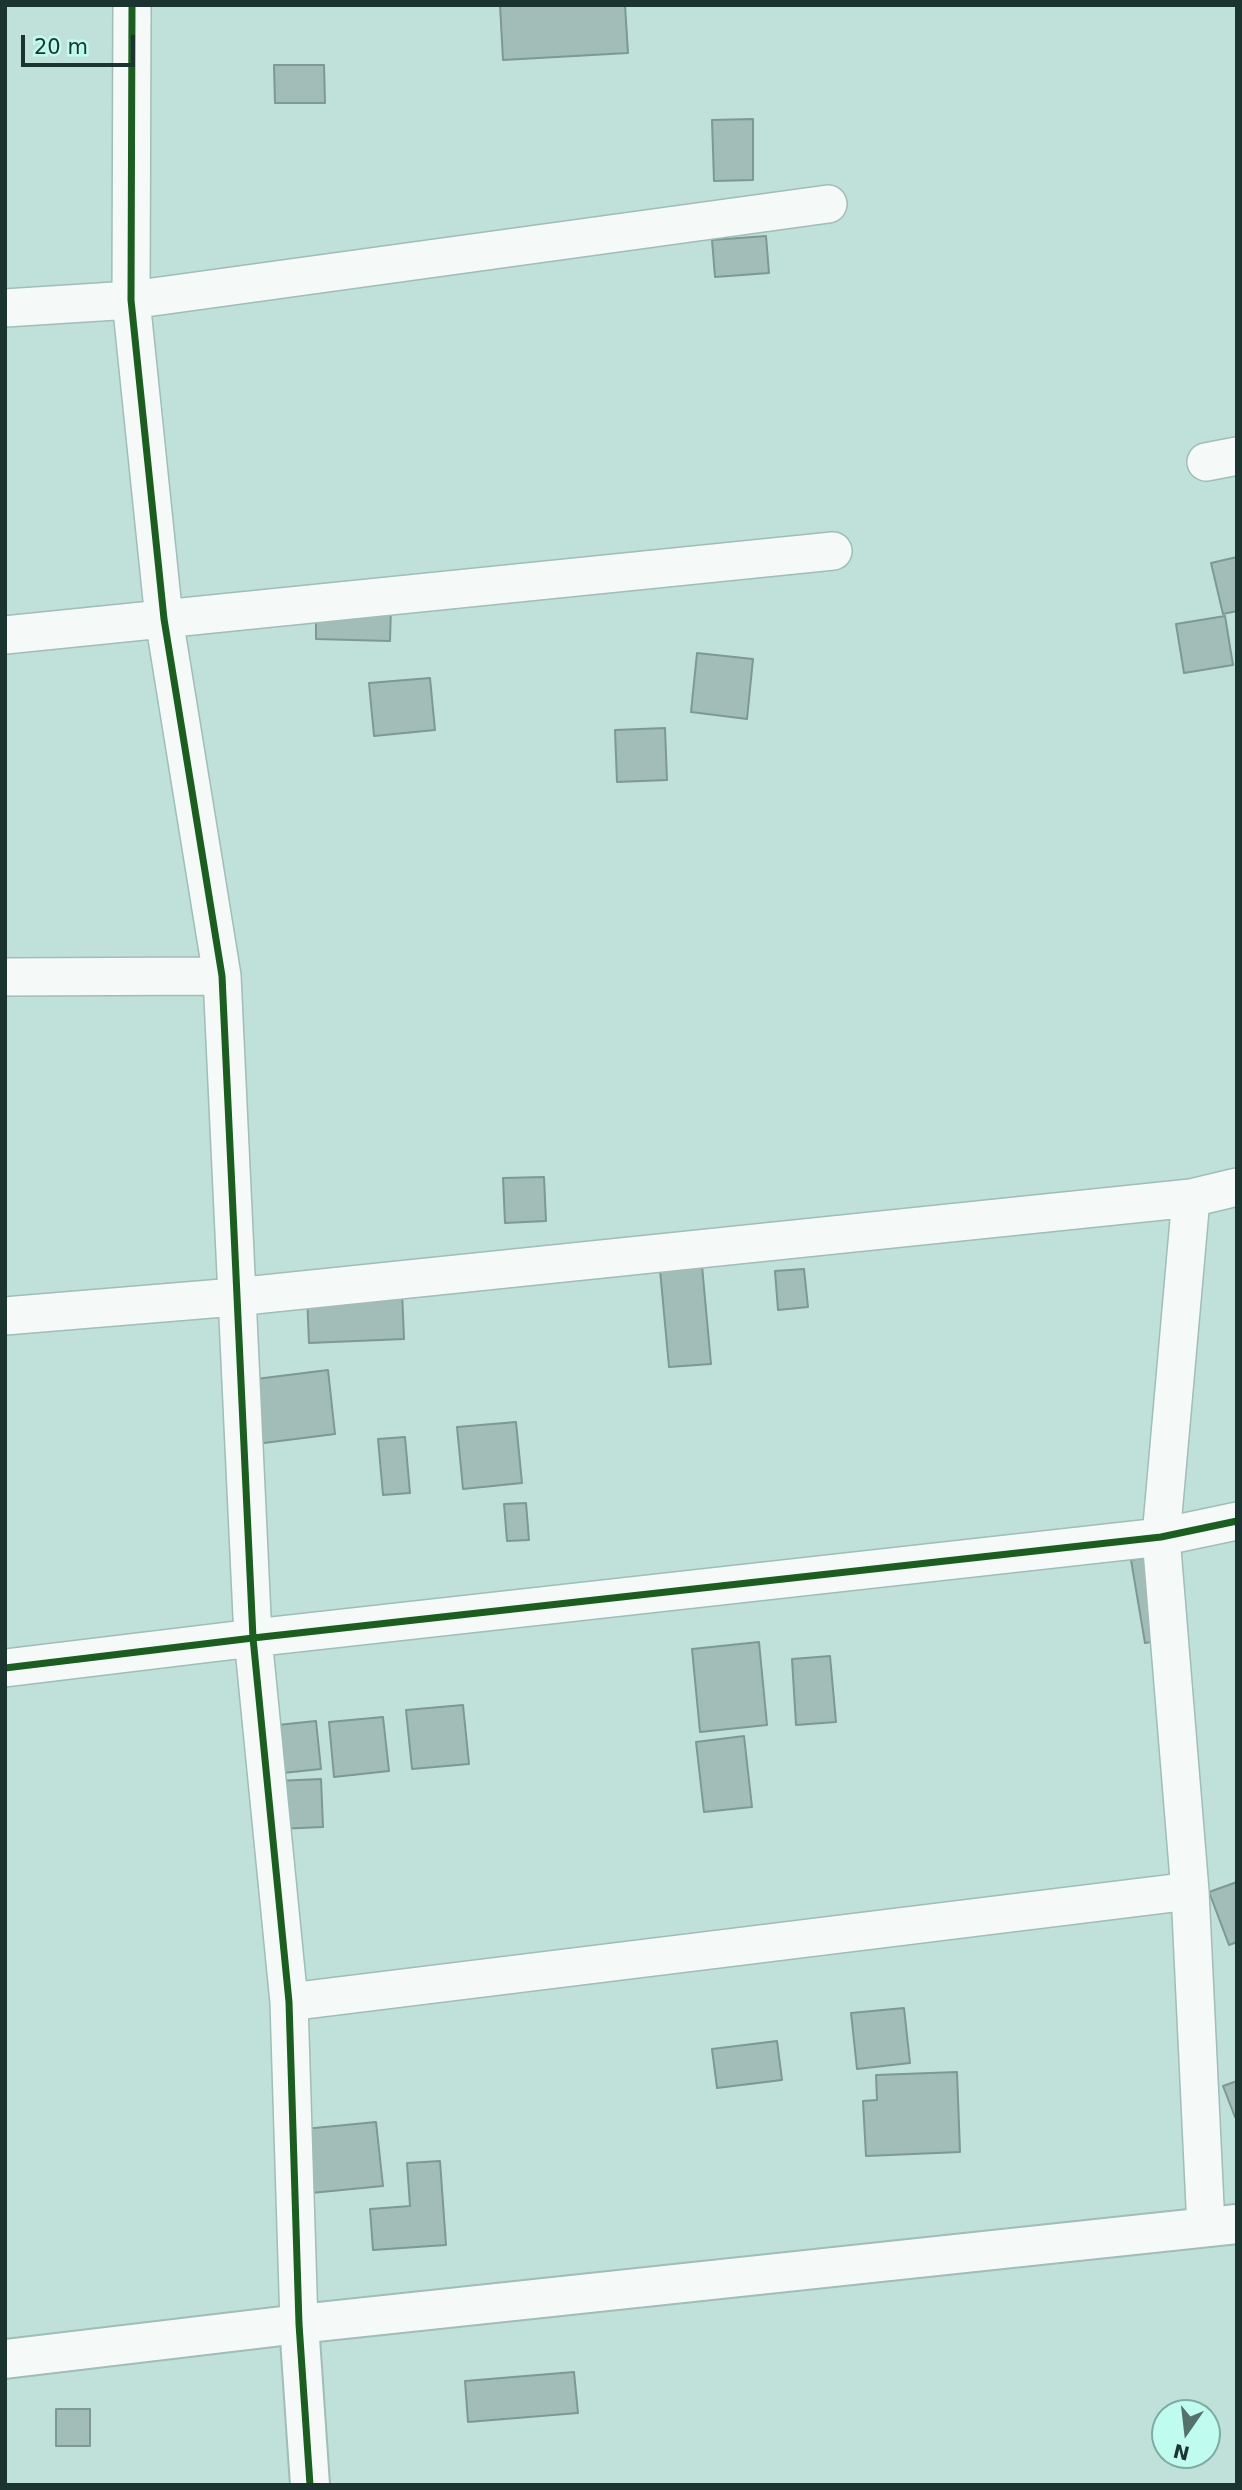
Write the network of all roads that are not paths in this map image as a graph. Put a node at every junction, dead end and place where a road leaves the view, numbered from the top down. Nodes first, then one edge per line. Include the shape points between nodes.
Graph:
1 (132, 5) edge
2 (828, 204) dead end
3 (131, 300) junction
4 (5, 308) edge
5 (833, 551) dead end
6 (164, 619) junction
7 (5, 635) edge
8 (222, 976) junction
9 (5, 977) edge
10 (1237, 1187) edge
11 (1191, 1198) junction
12 (235, 1297) junction
13 (5, 1316) edge
14 (1237, 1521) edge
15 (1161, 1537) junction
16 (253, 1638) junction
17 (5, 1668) edge
18 (1190, 1891) junction
19 (289, 2002) junction
20 (1221, 2225) edge
21 (299, 2324) junction
22 (5, 2359) edge
23 (310, 2485) edge

1 - 3 street
2 - 3 street
3 - 4 street
3 - 6 street
5 - 6 street
6 - 7 street
6 - 8 street
8 - 9 street
8 - 12 street
10 - 11 street
11 - 12 street
11 - 15 street
12 - 13 street
12 - 16 street
14 - 15 street
15 - 16 street
15 - 18 street
16 - 17 street
16 - 19 street
18 - 19 street
18 - 20 street
19 - 21 street
20 - 21 main road
21 - 22 main road
21 - 23 main road

